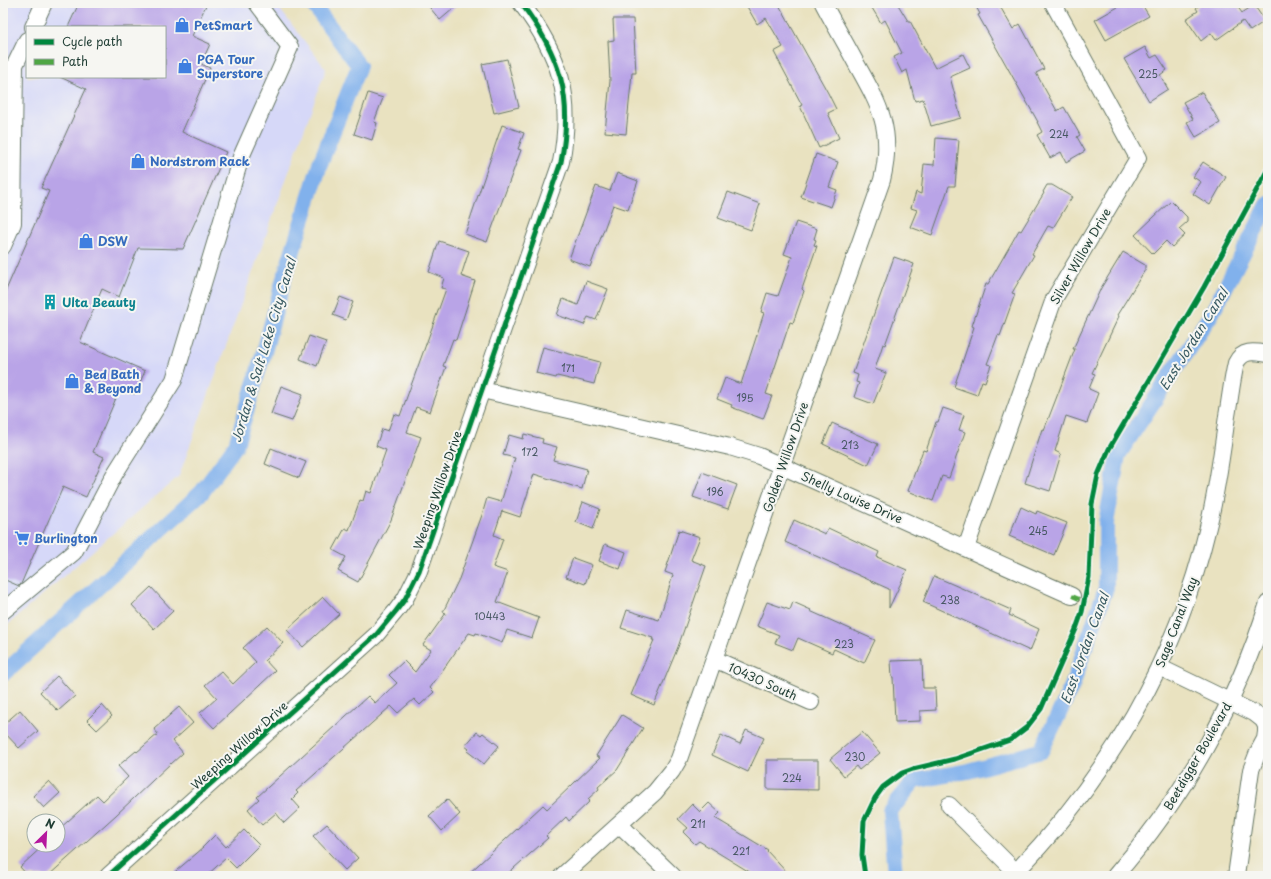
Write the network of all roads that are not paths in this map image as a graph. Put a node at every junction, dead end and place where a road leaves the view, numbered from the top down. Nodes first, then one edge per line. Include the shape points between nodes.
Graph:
1 (44, 3) edge
2 (257, 3) edge
3 (521, 3) edge
4 (823, 3) edge
5 (1053, 3) edge
6 (33, 26) edge
7 (26, 42) edge
8 (5, 238) edge
9 (1268, 354) edge
10 (482, 390) junction
11 (782, 466) junction
12 (966, 548) junction
13 (1072, 596) dead end
14 (1268, 603) edge
15 (3, 611) edge
16 (714, 659) junction
17 (1159, 667) junction
18 (1230, 701) junction
19 (811, 702) dead end
20 (949, 805) dead end
21 (620, 825) junction
22 (1014, 874) edge
23 (108, 876) edge
24 (562, 876) edge
25 (673, 876) edge
26 (1115, 876) edge
27 (1236, 876) edge

1 - 6 street
2 - 15 street via 290,47 240,157 174,380 114,475 74,552
3 - 10 street, Weeping Willow Drive via 543,34 558,69 566,105 565,143 561,162
4 - 11 street, Golden Willow Drive via 880,107 887,151 882,180
5 - 12 street, Silver Willow Drive via 1138,158 1054,300
7 - 8 street via 15,65 13,223
9 - 17 street, Sage Canal Way via 1246,353 1238,358 1236,363 1209,526 1188,594
10 - 11 street, Shelly Louise Drive via 730,447
10 - 23 street, Weeping Willow Drive via 419,571 396,611 376,635
11 - 12 street, Shelly Louise Drive
11 - 16 street, Golden Willow Drive
12 - 13 street, Shelly Louise Drive
14 - 18 street, Beetdigger Boulevard
16 - 19 street, 10430 South
16 - 21 street, Golden Willow Drive via 684,746 672,771 655,792
17 - 18 street
17 - 22 street, Sage Canal Way via 1140,705 1104,763 1065,816
18 - 26 street, Beetdigger Boulevard via 1188,777 1142,843
18 - 27 street via 1259,716 1266,726 1265,739 1251,770
20 - 22 street
21 - 24 street, Golden Willow Drive
21 - 25 street

